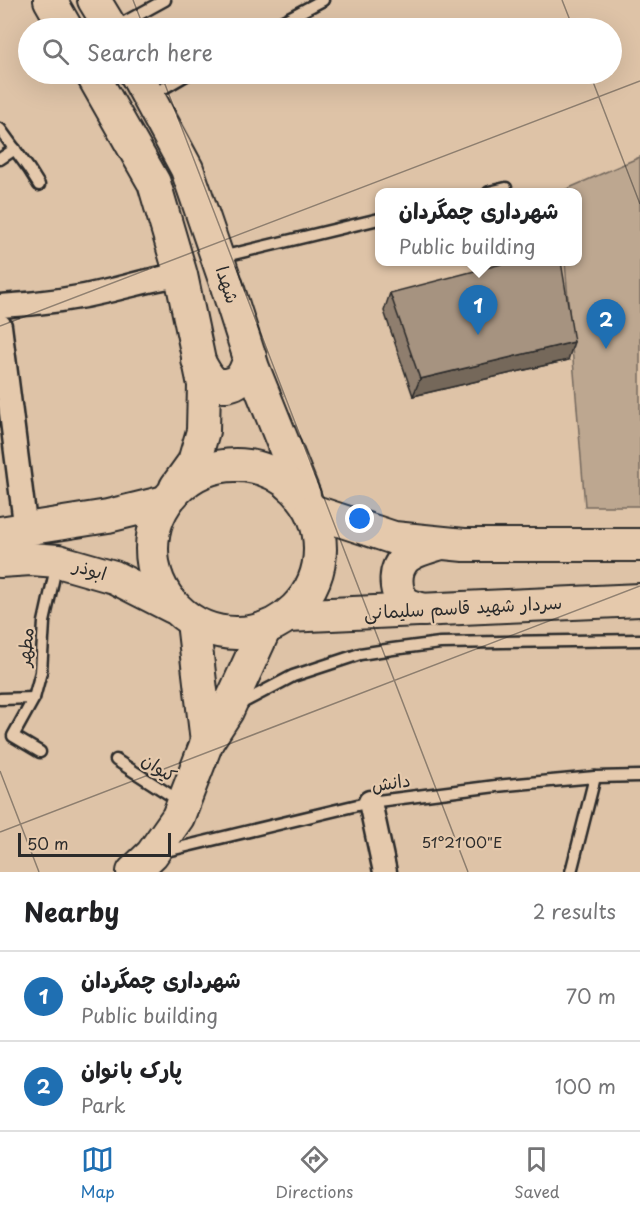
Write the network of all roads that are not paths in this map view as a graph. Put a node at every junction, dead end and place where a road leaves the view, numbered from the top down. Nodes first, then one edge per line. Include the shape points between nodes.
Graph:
1 (50, 0) edge
2 (94, 0) edge
3 (165, 0) edge
4 (323, 0) edge
5 (60, 18) edge
6 (106, 18) edge
7 (131, 18) edge
8 (289, 18) edge
9 (98, 84) edge
10 (143, 85) edge
11 (0, 129) edge
12 (15, 149) junction
13 (0, 159) edge
14 (39, 186) dead end
15 (375, 220) edge
16 (218, 258) junction
17 (181, 275) junction
18 (0, 306) edge
19 (0, 326) edge
20 (250, 357) junction
21 (198, 360) junction
22 (169, 497) junction
23 (309, 506) junction
24 (13, 532) edge
25 (442, 543) junction
26 (640, 545) edge
27 (0, 561) edge
28 (58, 561) junction
29 (640, 600) edge
30 (423, 609) junction
31 (183, 614) junction
32 (276, 622) junction
33 (640, 640) edge
34 (34, 698) junction
35 (0, 699) edge
36 (227, 711) junction
37 (207, 742) junction
38 (40, 752) dead end
39 (117, 760) dead end
40 (640, 776) edge
41 (595, 777) junction
42 (370, 802) junction
43 (184, 804) junction
44 (142, 863) edge
45 (385, 872) edge
46 (571, 872) edge

1 - 5 main road
2 - 6 main road
3 - 7 lane
4 - 8 lane
9 - 17 main road via 154,183
10 - 16 main road, شهدا via 186,169
11 - 12 lane
12 - 13 lane
12 - 14 lane
15 - 16 lane
16 - 20 main road, شهدا
17 - 18 street via 31,304
17 - 21 main road
19 - 24 street
20 - 21 main road via 240,380 218,385
20 - 23 main road, شهدا
21 - 22 main road via 204,385 203,432 194,462
22 - 23 main road via 192,476 216,466 242,464 267,470 289,483
22 - 24 main road via 108,516
22 - 31 main road via 155,522 151,544 153,567 160,588
23 - 25 main road via 394,538
23 - 32 main road via 319,533 320,557 315,580 303,600
25 - 26 main road
25 - 30 main road via 412,553 402,561 398,574 400,597
27 - 28 main road, ابوذر
28 - 31 main road, ابوذر via 114,578
28 - 34 lane, مطهر via 44,622 41,672
29 - 30 main road, سردار شهید قاسم سلیمانی
30 - 32 main road, سردار شهید قاسم سلیمانی
31 - 32 main road via 216,631 240,633
31 - 37 main road
32 - 36 main road
33 - 36 lane via 440,643 371,652 293,676
34 - 35 lane
34 - 38 lane, مطهر via 13,736
36 - 37 main road
37 - 43 main road
39 - 43 lane, کیوان
40 - 41 lane, دانش
41 - 42 lane, دانش
41 - 46 lane
42 - 44 lane, دانش
42 - 45 street
43 - 44 main road

